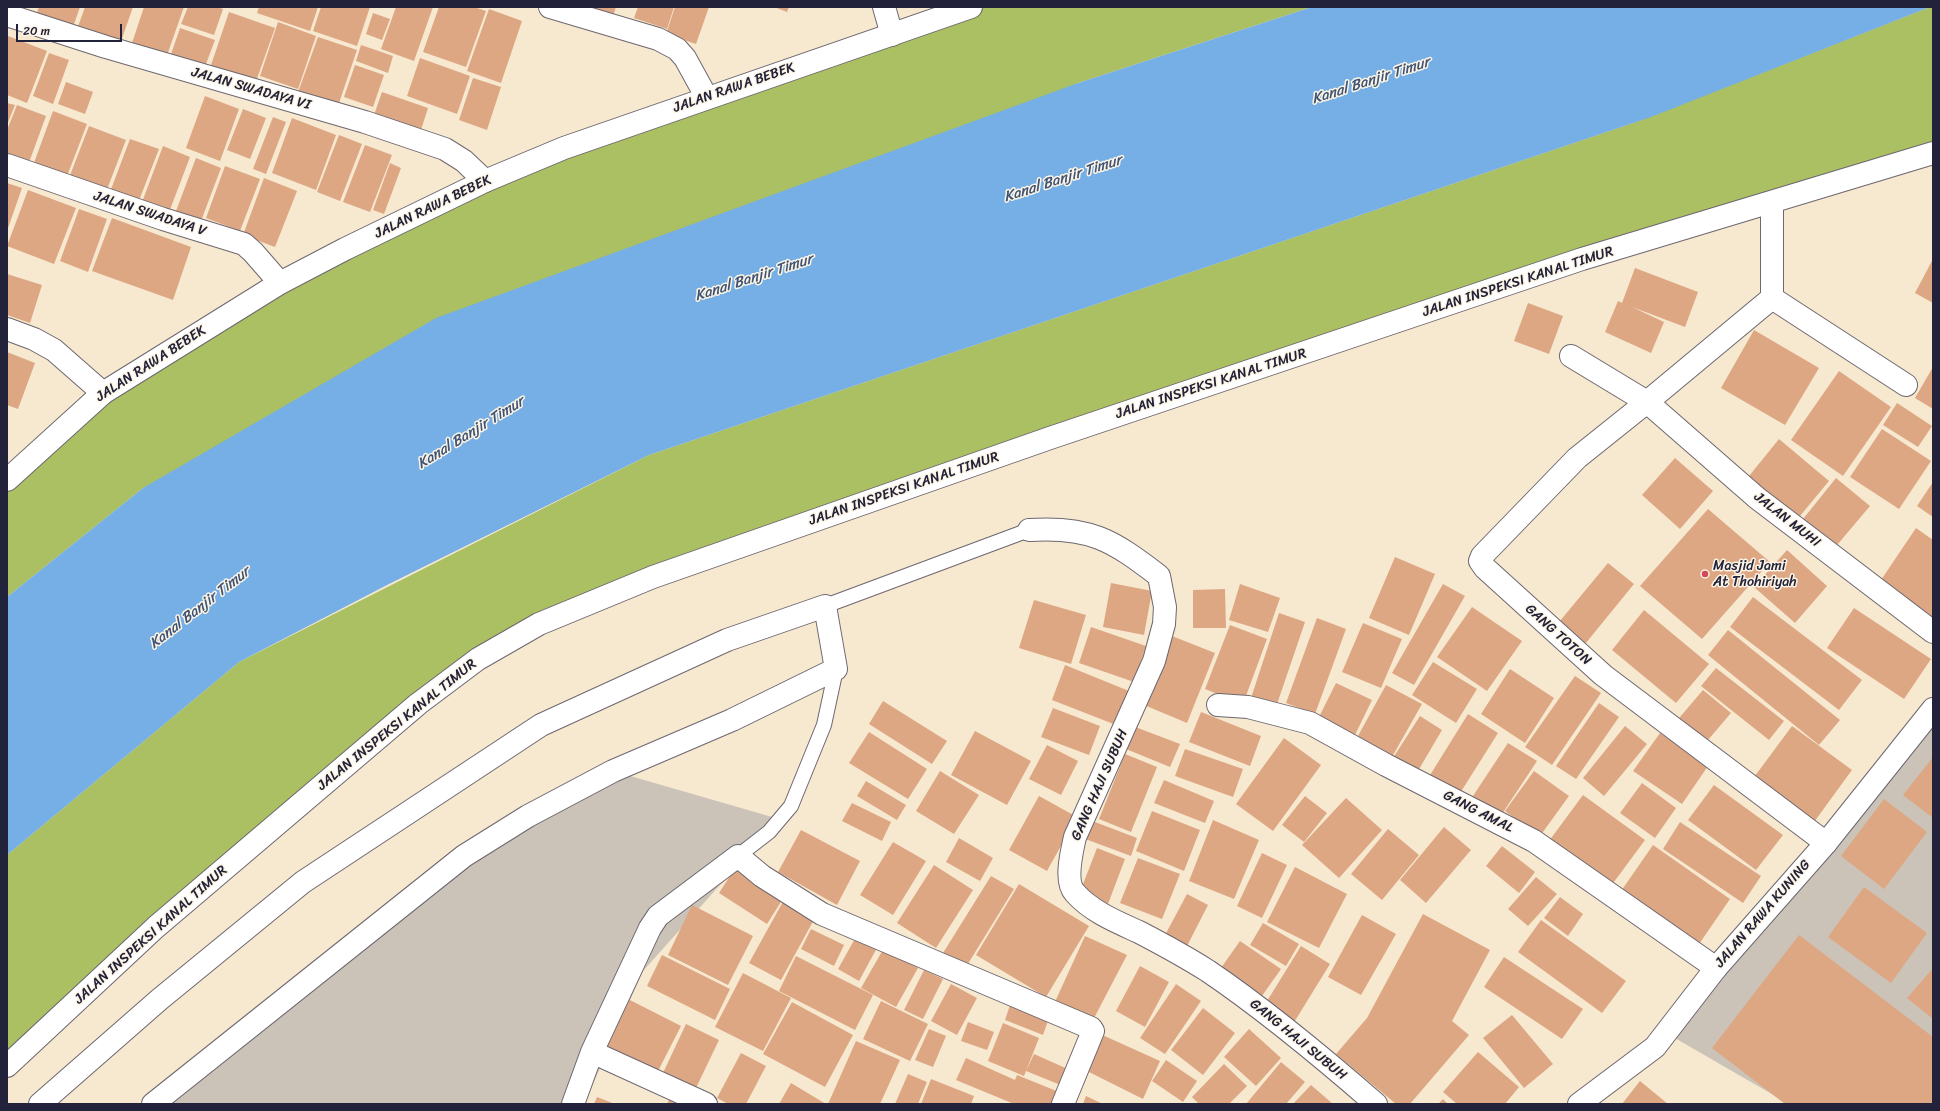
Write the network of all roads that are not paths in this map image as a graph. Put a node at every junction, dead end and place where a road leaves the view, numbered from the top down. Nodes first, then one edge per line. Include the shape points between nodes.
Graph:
1 (550, 7) edge
2 (884, 7) edge
3 (967, 8) edge
4 (7, 15) edge
5 (901, 32) junction
6 (707, 98) junction
7 (1933, 153) edge
8 (7, 165) edge
9 (485, 181) junction
10 (1772, 203) junction
11 (280, 283) junction
12 (1772, 298) junction
13 (7, 329) edge
14 (1571, 356) dead end
15 (1906, 384) dead end
16 (103, 393) junction
17 (1647, 402) junction
18 (7, 480) edge
19 (1029, 530) joint
20 (825, 606) junction
21 (1933, 632) edge
22 (836, 670) junction
23 (1218, 706) dead end
24 (1933, 709) edge
25 (1826, 843) junction
26 (738, 856) junction
27 (1716, 968) junction
28 (592, 1052) junction
29 (7, 1066) edge
30 (40, 1104) edge
31 (153, 1104) edge
32 (573, 1104) edge
33 (706, 1104) edge
34 (1063, 1104) edge
35 (1376, 1104) edge
36 (1579, 1104) edge

1 - 6 street via 658,39 677,49 685,58
2 - 5 street
3 - 5 street, JALAN RAWA BEBEK
4 - 9 street, JALAN SWADAYA VI via 106,47 365,122 444,149 464,161
5 - 6 street, JALAN RAWA BEBEK
6 - 9 street, JALAN RAWA BEBEK via 564,148
7 - 10 street, JALAN INSPEKSI KANAL TIMUR
8 - 11 street, JALAN SWADAYA V via 244,244
9 - 11 street, JALAN RAWA BEBEK
10 - 12 street
10 - 29 street, JALAN INSPEKSI KANAL TIMUR via 1582,259 1014,450 653,577 539,624 478,659 418,704 156,927
11 - 16 street, JALAN RAWA BEBEK
12 - 15 street
12 - 17 street
13 - 16 street via 34,338 54,350
14 - 17 street, JALAN MUHI
16 - 18 street, JALAN RAWA BEBEK
17 - 21 street, JALAN MUHI via 1757,498
17 - 25 street, GANG TOTON via 1578,458 1493,544 1480,561 1484,568 1603,676
19 - 20 lane
19 - 35 street, GANG HAJI SUBUH via 1075,531 1096,536 1120,547 1159,576 1165,606 1164,624 1154,661 1075,837 1070,866 1073,892 1114,921 1206,970 1305,1043
20 - 22 street
20 - 30 street via 727,640 541,725 303,882 160,998
22 - 26 lane via 824,725 791,806 769,832
22 - 31 street via 732,720 613,771 528,816 464,856
23 - 27 street, GANG AMAL via 1248,706 1310,723 1534,841
24 - 25 street, JALAN RAWA KUNING
25 - 27 street, JALAN RAWA KUNING
26 - 28 street via 658,916
26 - 34 street via 762,876 822,914 1092,1028 1093,1031
27 - 36 street, JALAN RAWA KUNING via 1655,1047
28 - 32 street
28 - 33 street

